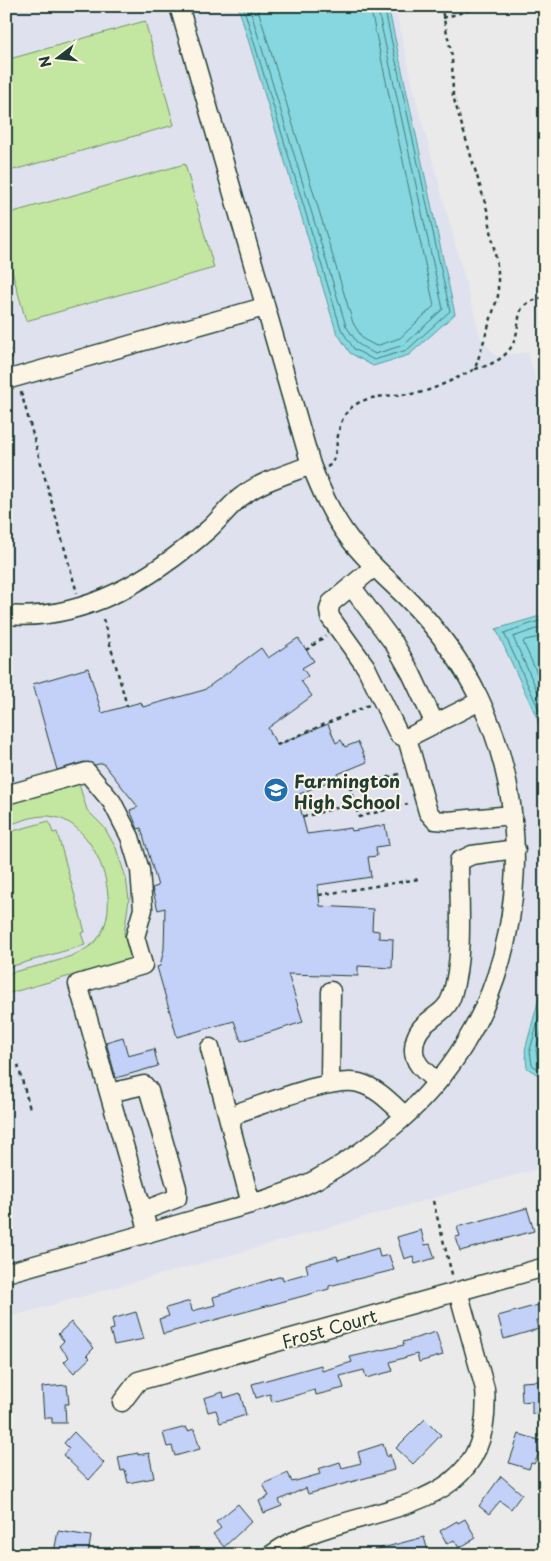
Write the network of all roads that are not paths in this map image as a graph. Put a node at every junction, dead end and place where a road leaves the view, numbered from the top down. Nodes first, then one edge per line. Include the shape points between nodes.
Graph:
1 (179, 6) edge
2 (264, 307) junction
3 (12, 378) edge
4 (317, 467) junction
5 (374, 567) junction
6 (351, 586) junction
7 (6, 615) edge
8 (480, 701) junction
9 (435, 724) junction
10 (408, 738) junction
11 (6, 795) edge
12 (512, 815) junction
13 (516, 849) junction
14 (332, 991) dead end
15 (210, 1048) dead end
16 (437, 1082) junction
17 (330, 1084) junction
18 (109, 1093) junction
19 (405, 1116) junction
20 (231, 1128) junction
21 (251, 1204) junction
22 (143, 1211) junction
23 (149, 1233) junction
24 (545, 1267) edge
25 (6, 1273) edge
26 (458, 1291) junction
27 (122, 1402) dead end
28 (271, 1555) edge

1 - 2 street
2 - 3 street
2 - 4 street
4 - 5 street via 332,512 348,538
4 - 7 street via 273,479 242,496 210,528 146,577 111,596 55,612
5 - 6 street
5 - 8 street via 436,631 463,668
6 - 9 street via 395,645
6 - 10 street via 331,603 330,617 366,668 399,735
8 - 9 street
8 - 12 street via 503,768
9 - 10 street
10 - 12 street via 428,812 435,820
11 - 18 street via 87,772 112,802 130,837 140,870 143,909 135,937 143,965 78,984
12 - 13 street
13 - 16 street via 514,896 496,973 482,1012 464,1046
13 - 16 street via 472,854 459,861 460,941 452,995 448,1006 415,1035 414,1052 419,1066
14 - 17 street
15 - 20 street
16 - 19 street
17 - 19 street via 338,1081 358,1083 378,1092
17 - 20 street via 240,1112 232,1118
18 - 22 street
18 - 22 street via 135,1086 144,1086 149,1091 177,1198
19 - 21 street via 358,1153 315,1180
20 - 21 street
21 - 23 street
22 - 23 street
23 - 25 street
24 - 26 street, Frost Court
26 - 27 street, Frost Court via 138,1381
26 - 28 street via 486,1403 479,1442 464,1468 449,1484 430,1496 313,1531

